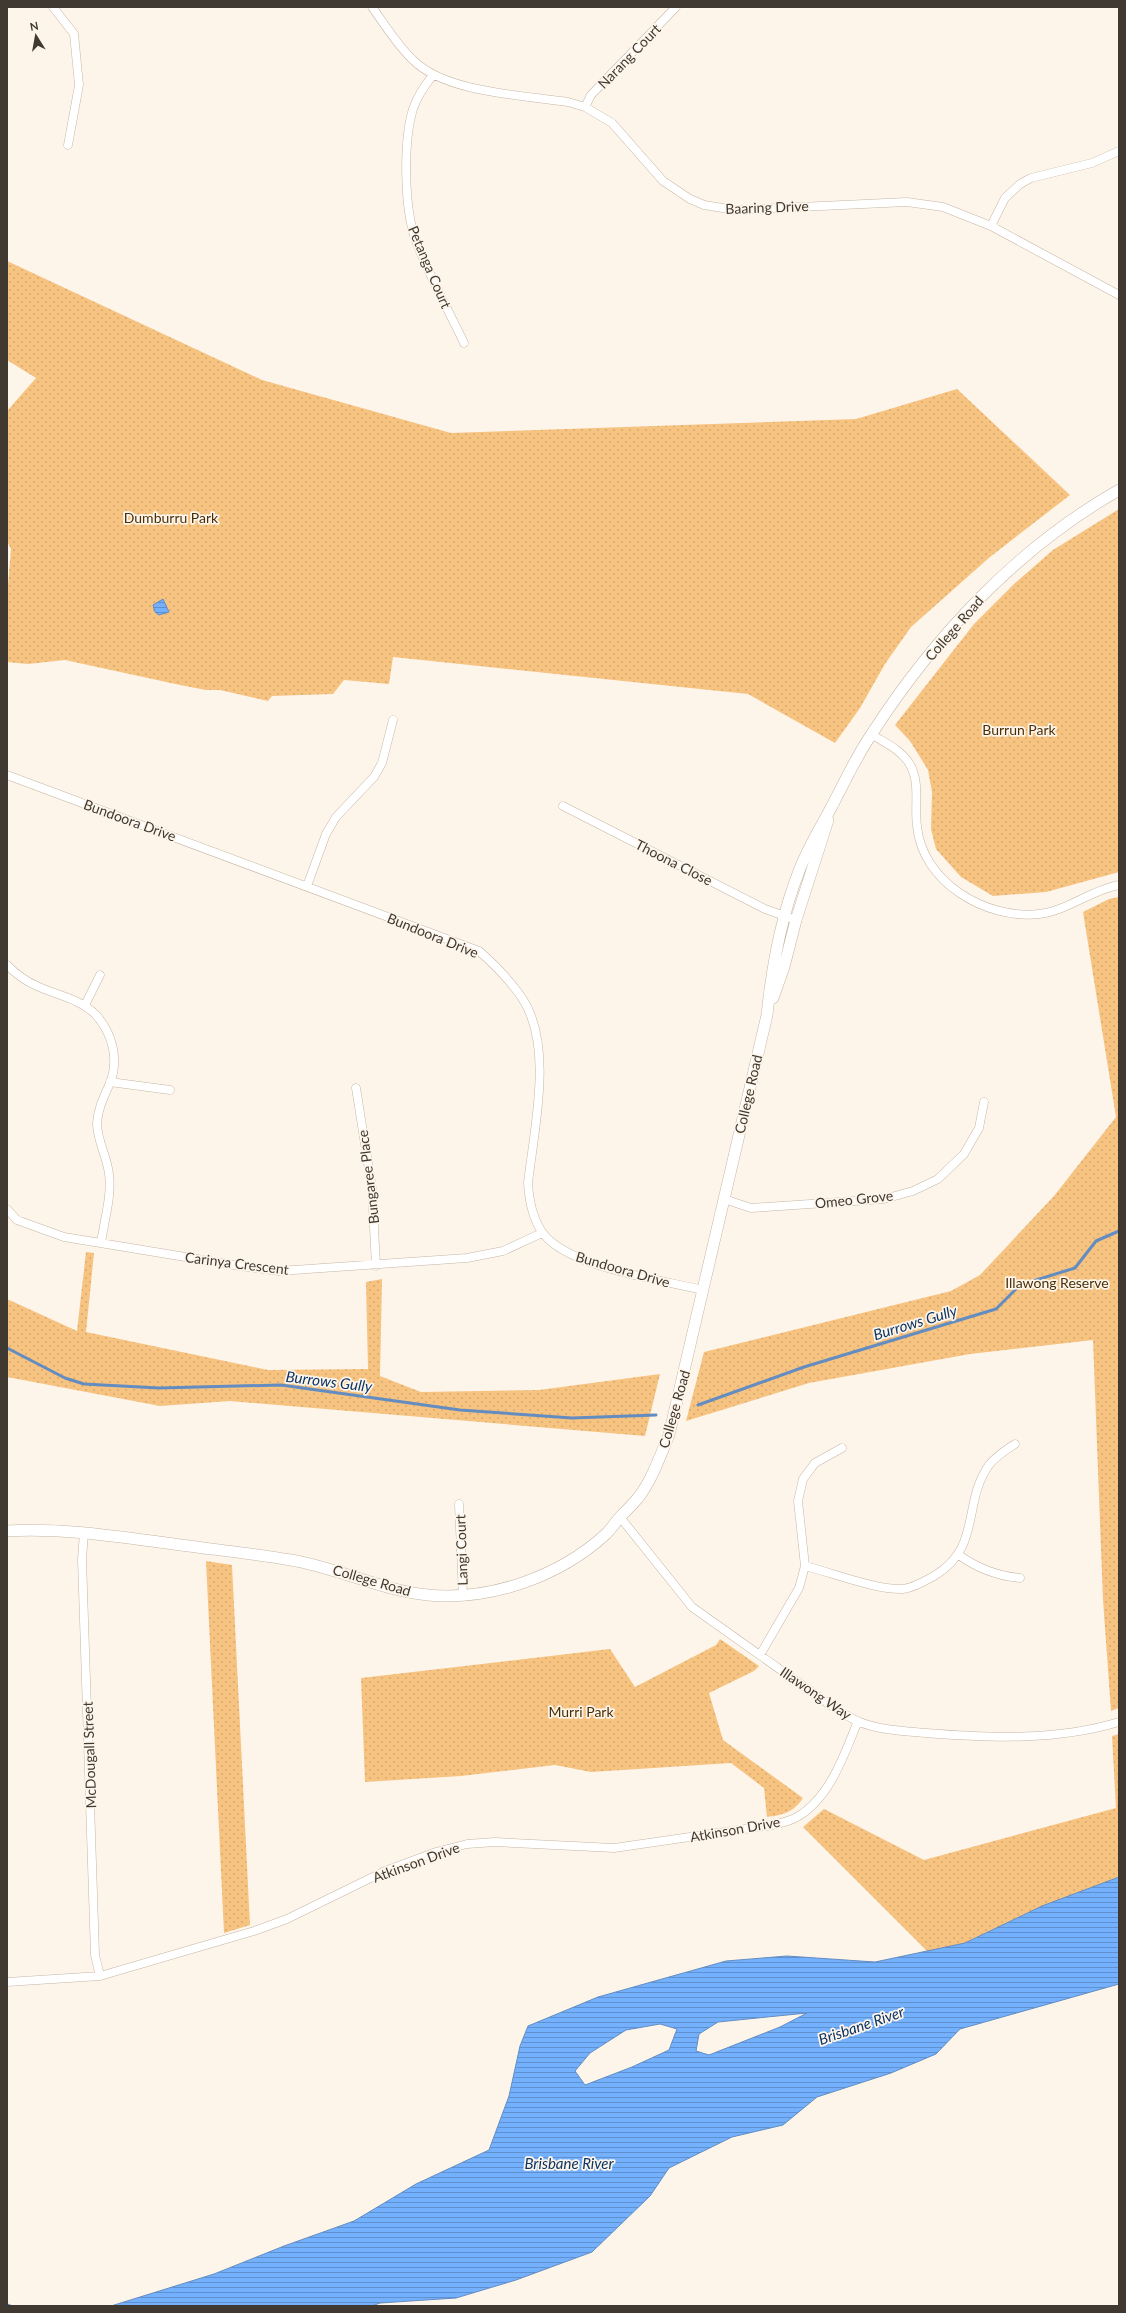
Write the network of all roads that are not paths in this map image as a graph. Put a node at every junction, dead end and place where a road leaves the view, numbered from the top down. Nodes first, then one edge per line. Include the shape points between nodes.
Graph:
1 (54, 7) edge
2 (372, 7) edge
3 (676, 7) edge
4 (433, 75) junction
5 (585, 106) junction
6 (68, 145) dead end
7 (1119, 151) edge
8 (991, 226) junction
9 (1119, 295) edge
10 (464, 343) dead end
11 (1119, 490) edge
12 (393, 720) dead end
13 (871, 734) junction
14 (7, 775) edge
15 (563, 806) dead end
16 (832, 806) junction
17 (1119, 885) edge
18 (307, 886) junction
19 (785, 917) junction
20 (796, 920) junction
21 (7, 966) edge
22 (100, 975) dead end
23 (85, 1005) junction
24 (767, 1015) junction
25 (110, 1082) junction
26 (356, 1088) dead end
27 (170, 1090) dead end
28 (984, 1102) dead end
29 (724, 1199) junction
30 (7, 1209) edge
31 (542, 1233) junction
32 (101, 1243) junction
33 (376, 1266) junction
34 (703, 1290) junction
35 (1015, 1444) dead end
36 (842, 1448) dead end
37 (459, 1504) dead end
38 (620, 1517) junction
39 (7, 1531) edge
40 (84, 1533) junction
41 (959, 1555) junction
42 (805, 1566) junction
43 (1020, 1578) dead end
44 (463, 1596) junction
45 (760, 1655) junction
46 (858, 1721) junction
47 (1119, 1722) edge
48 (100, 1976) junction
49 (7, 1982) edge

1 - 6 street via 74,34 79,85
2 - 4 street, Baaring Drive via 413,60
3 - 5 street, Narang Court via 591,96
4 - 5 street, Baaring Drive via 455,84
4 - 10 street, Petanga Court via 413,107 410,122 407,172 410,219 416,241
5 - 8 street, Baaring Drive via 612,123 663,181 680,194 704,205 735,210 907,202 943,207
7 - 8 street via 1092,163 1031,178 1020,184 1005,198
8 - 9 street, Baaring Drive
11 - 13 main road, College Road via 1062,528 981,596 942,638
12 - 18 street via 382,763 374,777 336,817 326,834
13 - 16 main road, College Road
13 - 17 street via 896,749 910,764 916,781 917,826 925,855 947,882 970,900 999,911 1040,914
14 - 18 street, Bundoora Drive
15 - 19 street, Thoona Close
16 - 19 main road, College Road via 811,840
16 - 20 main road, College Road
18 - 31 street, Bundoora Drive via 479,951 507,977 523,999 534,1022 539,1046 540,1073 529,1201
19 - 20 street
19 - 24 main road, College Road via 773,963
20 - 24 main road, College Road via 784,967
21 - 23 street via 37,986
22 - 23 street
23 - 25 street via 105,1027 112,1041 115,1061
24 - 29 main road, College Road
25 - 27 street
25 - 32 street via 100,1103 97,1122 110,1188
26 - 33 street, Bungaree Place via 372,1188
28 - 29 street, Omeo Grove via 979,1128 964,1154 938,1179 913,1191 884,1199 752,1208
29 - 34 main road, College Road
30 - 32 street, Carinya Crescent via 17,1220 37,1228 64,1237
31 - 33 street, Carinya Crescent via 493,1254
31 - 34 street, Bundoora Drive via 568,1253 592,1264
32 - 33 street, Carinya Crescent via 279,1271
34 - 38 main road, College Road via 669,1435 639,1498
35 - 41 street via 989,1466 979,1486 968,1532
36 - 42 street via 815,1463 803,1479 798,1501
37 - 44 street, Langi Court
38 - 44 main road, College Road via 607,1534 551,1571 510,1588
38 - 45 street, Illawong Way via 692,1607
39 - 40 main road, College Road via 46,1529
40 - 44 main road, College Road via 292,1560 333,1569 384,1587 428,1595
40 - 48 street, McDougall Street via 82,1559 95,1955
41 - 42 street via 943,1571 924,1582 904,1589 879,1586
41 - 43 street via 970,1563 1004,1576
42 - 45 street via 799,1588 790,1606
45 - 46 street, Illawong Way
46 - 47 street, Illawong Way via 891,1730 971,1737 1022,1737 1066,1733
46 - 48 street, Atkinson Drive via 829,1786 797,1817 774,1825 614,1848 495,1842 467,1844 436,1852 385,1871 287,1919 254,1931
48 - 49 street, Atkinson Drive

